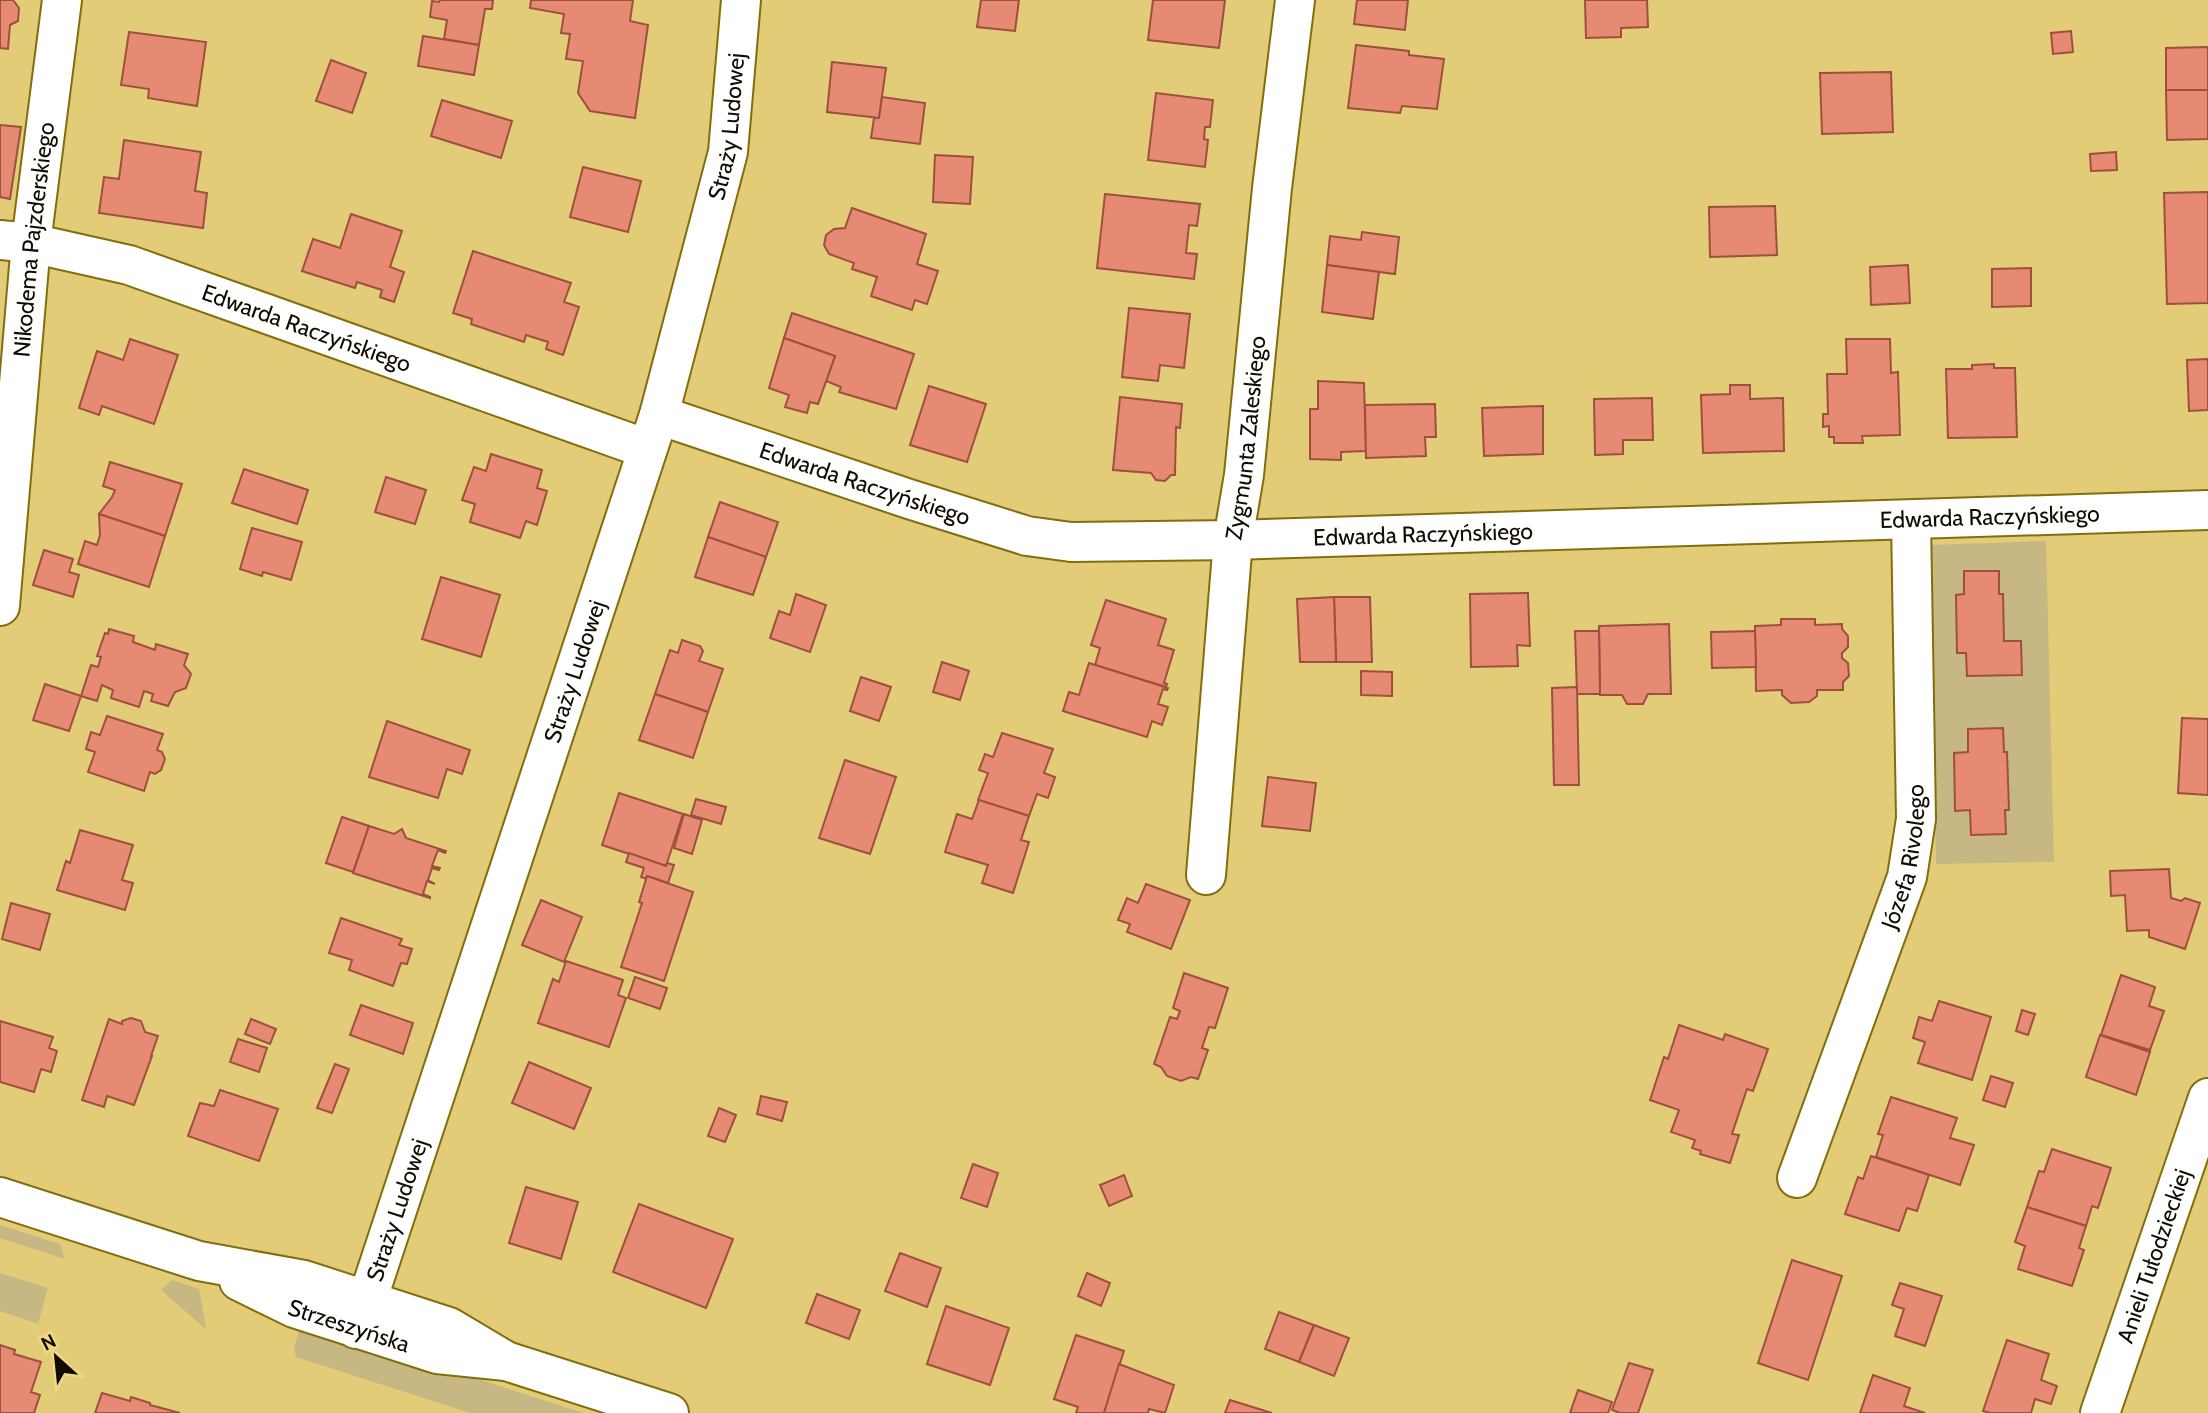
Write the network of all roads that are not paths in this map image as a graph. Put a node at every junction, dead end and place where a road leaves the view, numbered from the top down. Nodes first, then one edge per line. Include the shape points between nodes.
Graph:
1 (62, 0) edge
2 (741, 0) edge
3 (1296, 0) edge
4 (16, 241) edge
5 (653, 432) junction
6 (2208, 510) edge
7 (1911, 520) junction
8 (1233, 540) junction
9 (0, 606) edge
10 (1206, 875) dead end
11 (2204, 1121) edge
12 (1797, 1178) dead end
13 (0, 1197) edge
14 (362, 1315) junction
15 (669, 1413) edge
16 (2100, 1413) edge

1 - 4 street, Nikodema Pajzderskiego
2 - 5 street, Straży Ludowej via 728,152
3 - 8 street, Zygmunta Zaleskiego
4 - 5 street, Edwarda Raczyńskiego via 129,265
4 - 9 street, Nikodema Pajzderskiego
5 - 8 street, Edwarda Raczyńskiego via 909,499 1027,536 1071,542
5 - 14 street, Straży Ludowej
6 - 7 street, Edwarda Raczyńskiego
7 - 8 street, Edwarda Raczyńskiego
7 - 12 street, Józefa Rivolego via 1916,819 1907,877
8 - 10 street, Zygmunta Zaleskiego
11 - 16 street, Anieli Tułodzieckiej
13 - 14 street, Strzeszyńska via 199,1261 295,1308
14 - 15 street, Strzeszyńska via 437,1354 506,1360

